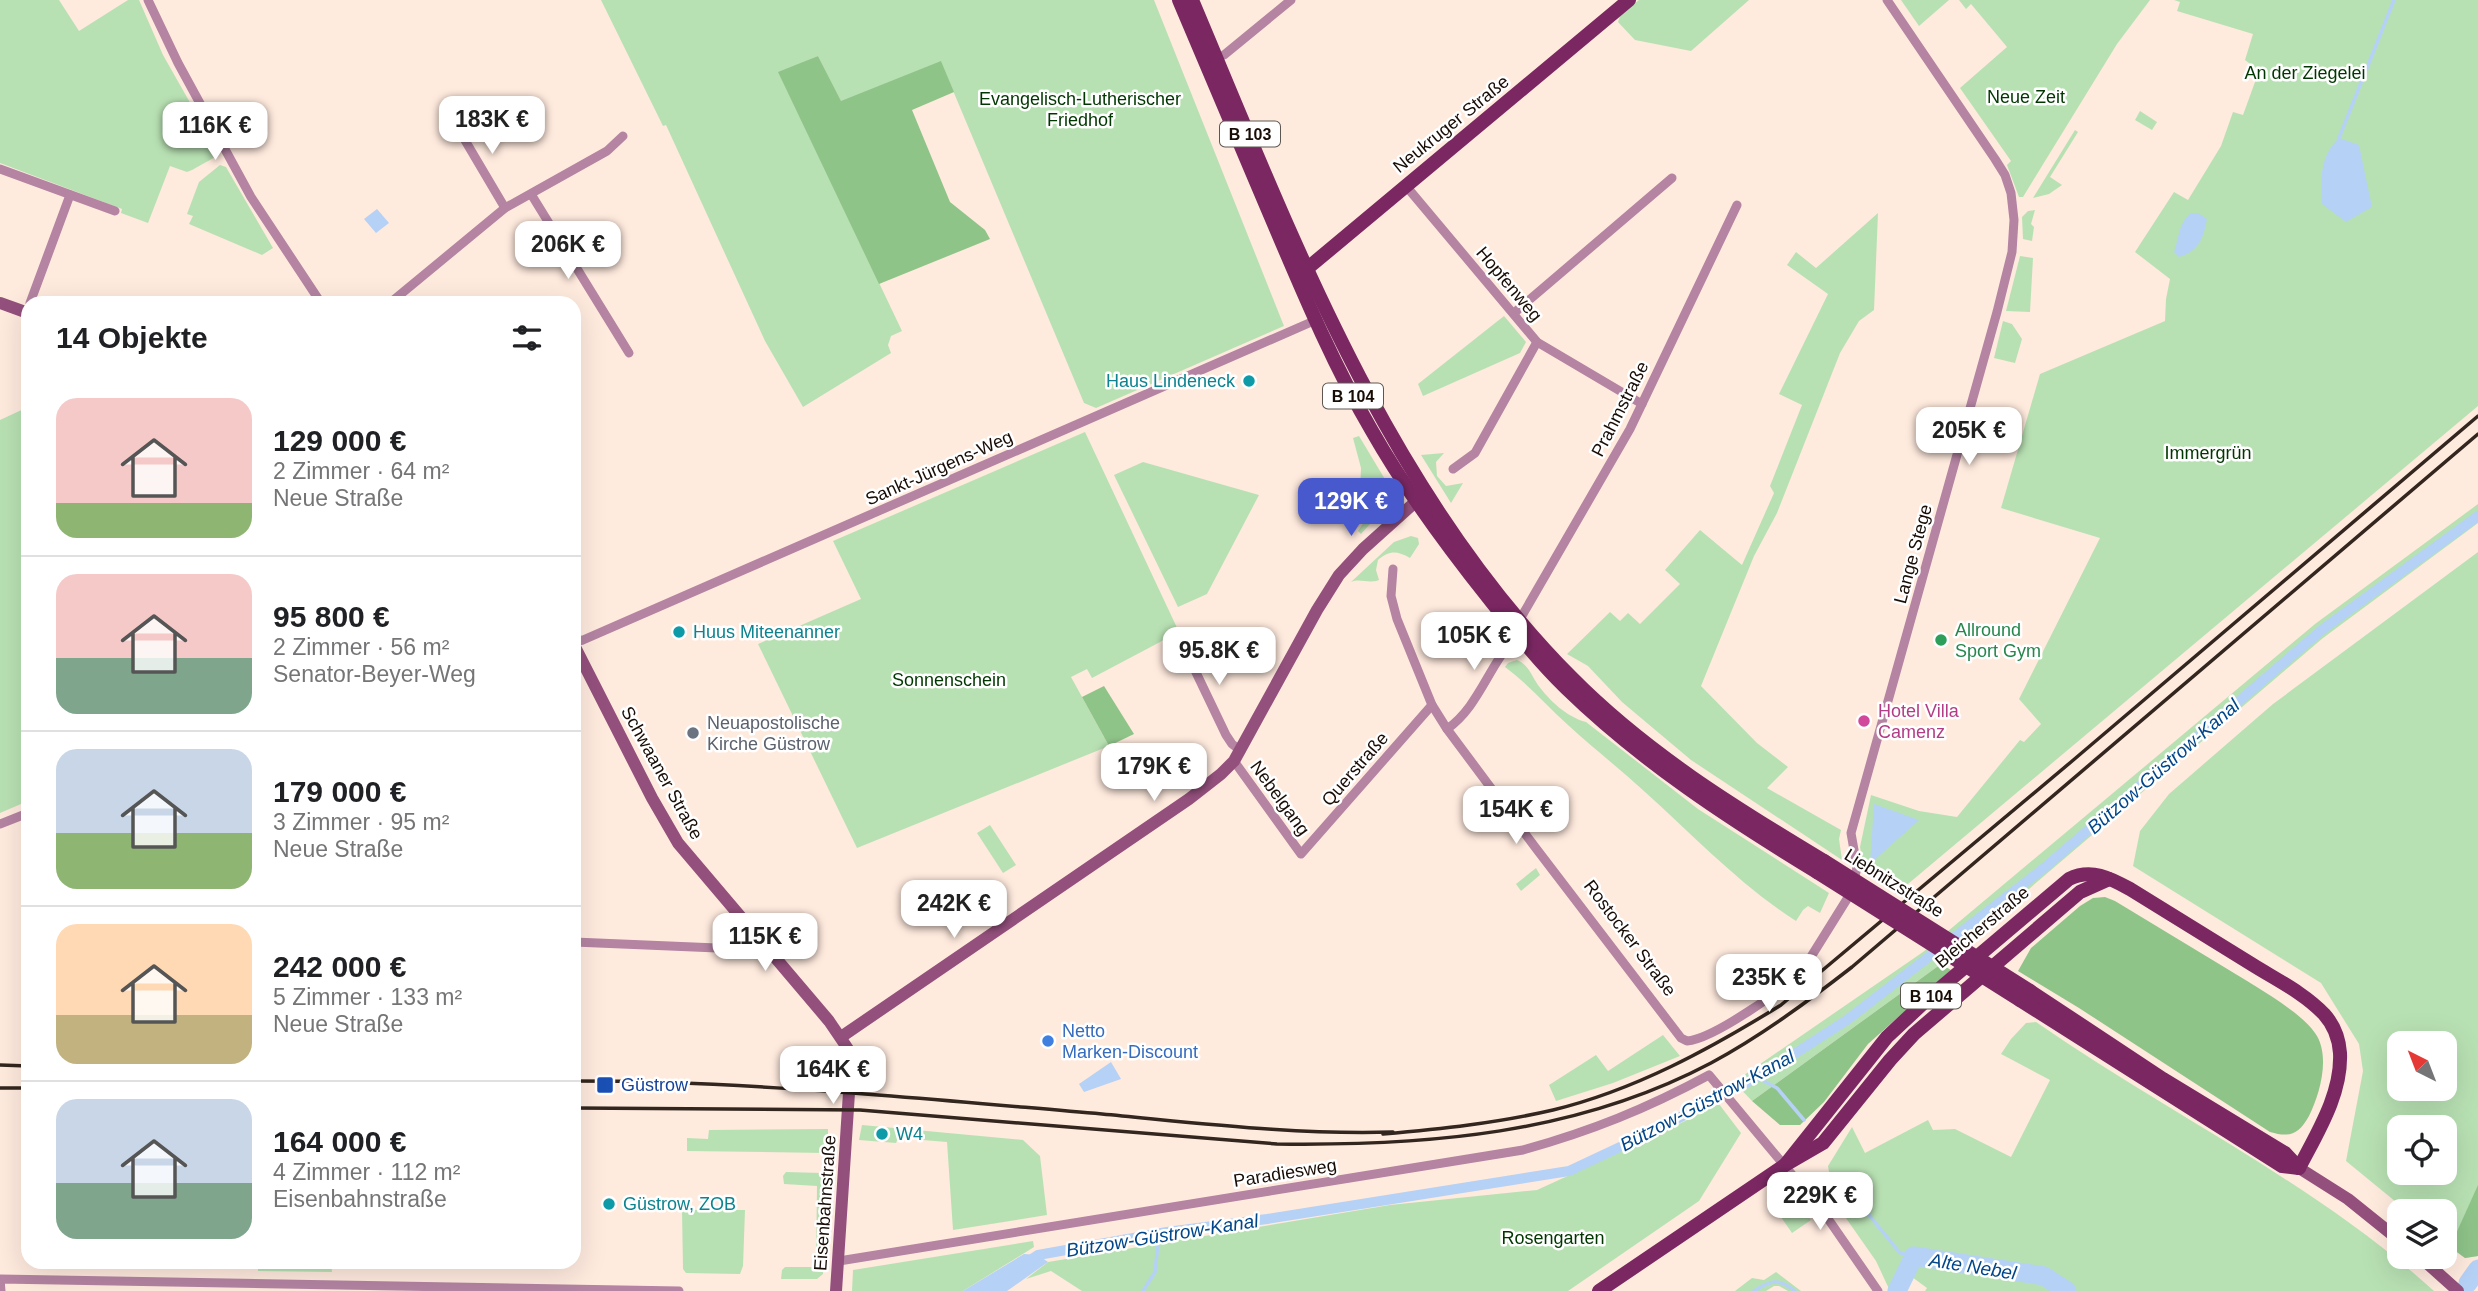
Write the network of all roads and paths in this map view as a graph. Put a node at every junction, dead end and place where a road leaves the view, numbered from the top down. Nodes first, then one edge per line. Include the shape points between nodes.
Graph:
1 (148, 0) edge
2 (1179, 0) edge
3 (1192, 0) edge
4 (1290, 0) edge
5 (1629, 0) edge
6 (1887, 0) edge
7 (1216, 57) junction
8 (453, 120) dead end
9 (623, 136) dead end
10 (0, 169) edge
11 (1672, 178) dead end
12 (1406, 186) junction
13 (531, 194) junction
14 (70, 195) junction
15 (1737, 205) dead end
16 (505, 208) junction
17 (116, 211) dead end
18 (1302, 273) junction
19 (33, 296) edge
20 (316, 296) edge
21 (398, 296) edge
22 (0, 303) edge
23 (21, 308) edge
24 (1514, 313) junction
25 (1316, 320) junction
26 (1537, 342) junction
27 (629, 353) dead end
28 (1642, 404) junction
29 (1452, 469) dead end
30 (1421, 497) junction
31 (1393, 569) dead end
32 (1519, 628) junction
33 (1180, 639) dead end
34 (581, 641) edge
35 (581, 658) edge
36 (1432, 705) junction
37 (1447, 729) junction
38 (1237, 756) junction
39 (21, 816) edge
40 (0, 824) edge
41 (1301, 854) joint
42 (758, 940) junction
43 (581, 942) edge
44 (841, 1037) junction
45 (1698, 1041) joint
46 (1784, 1165) junction
47 (2298, 1168) junction
48 (2387, 1230) edge
49 (839, 1261) junction
50 (2434, 1269) edge
51 (0, 1279) edge
52 (2455, 1288) edge
53 (1, 1291) edge
54 (679, 1291) edge
55 (836, 1291) edge
56 (1599, 1291) edge
57 (1878, 1291) edge

1 - 20 street via 251,197
2 - 18 main road, B 103
3 - 7 main road, B 103
4 - 7 street
5 - 12 main road, Neukruger Straße
6 - 45 street, Lange Stege via 2005,175 2014,209 2012,252 1851,833 1857,867 1852,891 1794,978
7 - 18 main road, B 103
8 - 16 street
9 - 13 street via 607,151
10 - 14 street
11 - 24 street
12 - 18 main road, Neukruger Straße
12 - 24 street, Hopfenweg
13 - 16 street
13 - 27 street
14 - 17 street
14 - 19 street
15 - 28 street, Prahmstraße
16 - 21 street
18 - 25 main road, B 104
18 - 30 main road, B 104
22 - 23 main road
24 - 26 street, Hopfenweg
25 - 30 main road, B 104 via 1371,430
25 - 34 street, Sankt-Jürgens-Weg
26 - 28 street, Hopfenweg
26 - 29 street via 1475,453
28 - 32 street, Prahmstraße
30 - 32 main road, Liebnitzstraße / B 104
30 - 38 main road via 1339,575
31 - 36 street, Rostocker Straße via 1391,596 1397,619
32 - 37 street, Prahmstraße via 1466,713
32 - 47 main road, Liebnitzstraße / B 104, bridge via 1638,736 1820,867 2285,1153
33 - 38 street, Nebelgang
35 - 42 main road, Schwaaner Straße via 678,843
36 - 37 street, Rostocker Straße
36 - 41 street, Querstraße
37 - 45 street, Rostocker Straße via 1681,1038
38 - 41 street, Nebelgang
38 - 44 main road via 1198,793
39 - 40 street
42 - 43 street via 741,949
42 - 44 main road, Schwaaner Straße
44 - 49 main road, Eisenbahnstraße via 851,1062
46 - 47 main road, Bleicherstraße / B 104 via 1823,1143 1914,1034 2080,892 2109,878 2295,991 2332,1025 2340,1051 2334,1095
46 - 49 street, Paradiesweg via 1709,1075 1630,1115 1523,1150
46 - 56 main road, Bleicherstraße / B 104
46 - 57 street
47 - 48 main road, Liebnitzstraße
49 - 55 main road, Eisenbahnstraße
50 - 52 main road
51 - 53 street
51 - 54 street

